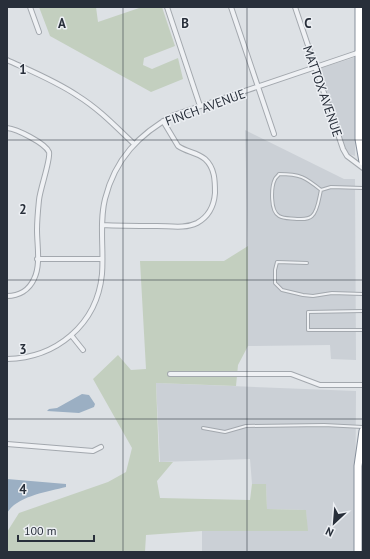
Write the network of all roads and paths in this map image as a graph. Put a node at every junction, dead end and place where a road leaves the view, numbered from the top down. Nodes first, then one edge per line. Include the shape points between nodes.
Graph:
1 (30, 7) edge
2 (167, 7) edge
3 (231, 7) edge
4 (295, 7) edge
5 (359, 7) edge
6 (39, 32) dead end
7 (361, 52) edge
8 (7, 60) edge
9 (315, 68) junction
10 (258, 87) junction
11 (200, 106) junction
12 (163, 121) junction
13 (7, 128) edge
14 (274, 134) dead end
15 (134, 144) junction
16 (363, 162) edge
17 (363, 168) edge
18 (363, 188) edge
19 (321, 190) junction
20 (102, 225) junction
21 (38, 259) junction
22 (102, 259) junction
23 (307, 263) dead end
24 (363, 294) edge
25 (7, 296) edge
26 (363, 311) edge
27 (363, 330) edge
28 (71, 335) junction
29 (83, 350) dead end
30 (7, 359) edge
31 (170, 374) dead end
32 (363, 385) edge
33 (363, 427) edge
34 (203, 428) dead end
35 (363, 431) edge
36 (7, 444) edge
37 (101, 448) dead end
38 (358, 552) edge

1 - 6 street
2 - 11 street
3 - 10 street
4 - 9 street, MATTOX AVENUE
5 - 7 highway
7 - 9 street, FINCH AVENUE
7 - 16 highway via 359,139
8 - 15 street via 80,96
9 - 10 street, FINCH AVENUE
9 - 17 street, MATTOX AVENUE via 343,149 347,156
10 - 11 street, FINCH AVENUE
10 - 14 street
11 - 12 street, FINCH AVENUE
12 - 15 street, FINCH AVENUE
12 - 20 street via 178,146 199,155 211,166 214,174 212,207 203,220 196,224
13 - 21 street via 43,145 50,158 37,211
15 - 20 street, FINCH AVENUE via 118,167 108,190
18 - 19 lane via 331,187
19 - 19 lane via 316,211 306,219 278,216 272,206 274,179 279,174 294,174 307,179
20 - 22 street, FINCH AVENUE
21 - 22 street
21 - 25 street via 32,284 21,293
22 - 28 street, FINCH AVENUE via 102,274 96,297 88,315
23 - 24 lane via 277,262 276,283 282,290 303,295
26 - 27 lane via 308,312 308,330
28 - 29 street
28 - 30 street, FINCH AVENUE via 39,354
31 - 32 street via 292,374 320,385
33 - 34 lane via 246,426 226,432
35 - 38 highway via 358,466
36 - 37 street via 93,451

